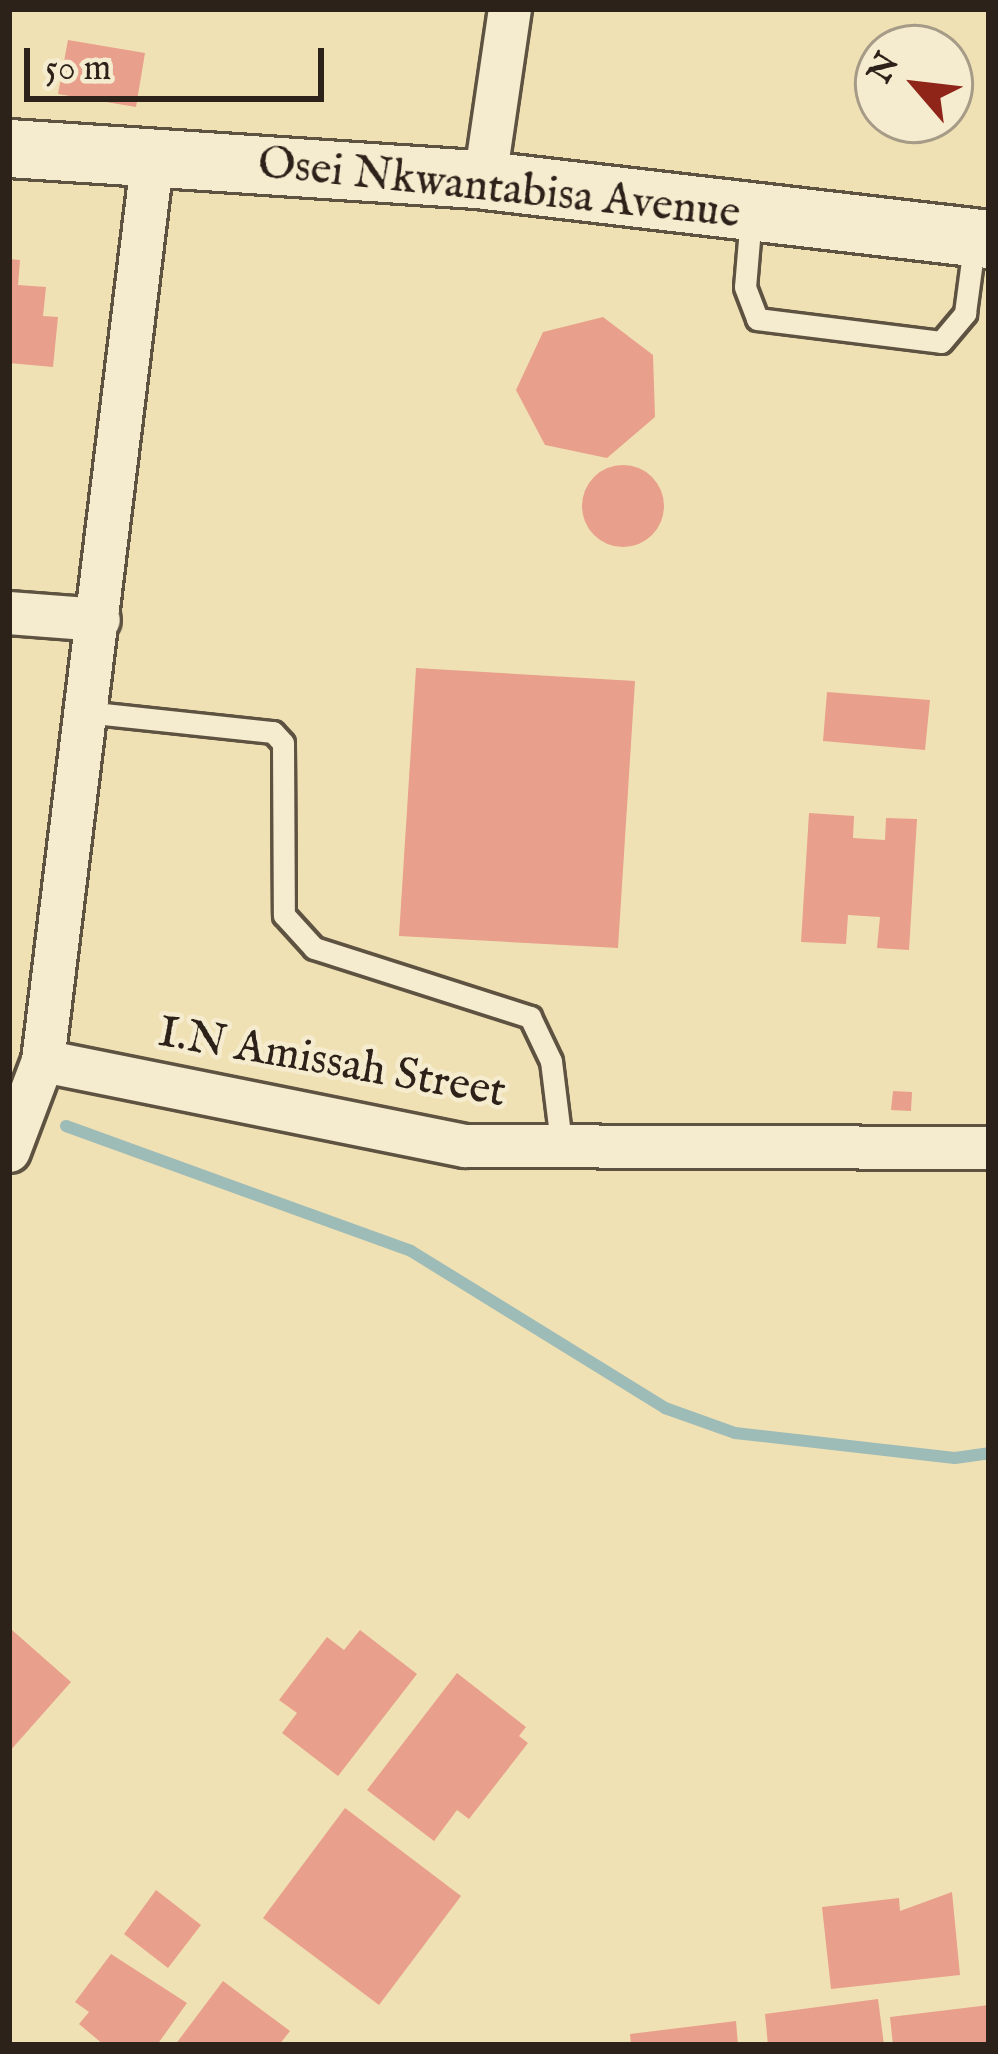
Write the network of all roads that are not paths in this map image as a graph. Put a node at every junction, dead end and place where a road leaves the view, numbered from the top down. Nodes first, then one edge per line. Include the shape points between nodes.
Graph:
1 (510, 9) edge
2 (9, 148) edge
3 (152, 155) junction
4 (485, 180) junction
5 (752, 215) junction
6 (982, 238) edge
7 (9, 613) edge
8 (99, 620) junction
9 (85, 712) junction
10 (43, 1061) junction
11 (989, 1148) edge
12 (9, 1150) edge
13 (562, 1150) junction

1 - 4 street
2 - 3 street, Osei Nkwantabisa Avenue
3 - 4 street, Osei Nkwantabisa Avenue
3 - 8 street
4 - 5 street, Osei Nkwantabisa Avenue
5 - 6 street, Osei Nkwantabisa Avenue
5 - 6 lane via 745,287 757,319 941,342 965,313
7 - 8 street
8 - 9 street
9 - 10 street
9 - 13 lane via 273,732 283,743 284,915 314,948 530,1017 551,1061
10 - 12 street
10 - 13 street, I.N Amissah Street via 466,1146
11 - 13 street, I.N Amissah Street

